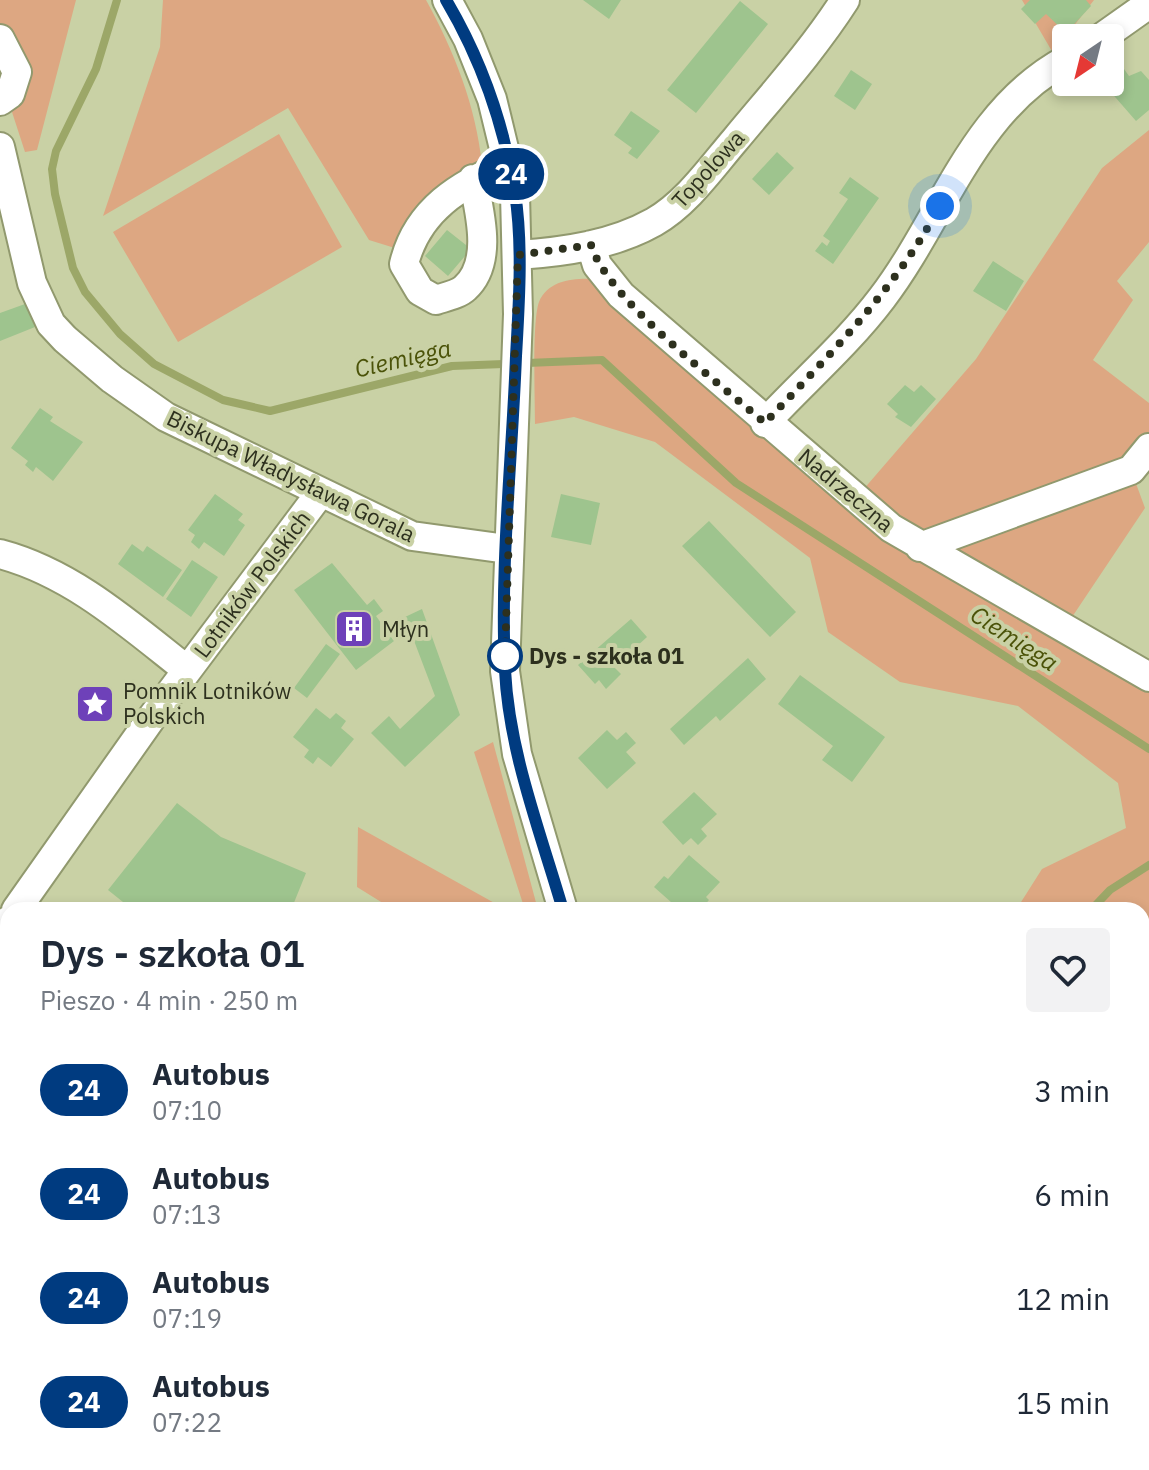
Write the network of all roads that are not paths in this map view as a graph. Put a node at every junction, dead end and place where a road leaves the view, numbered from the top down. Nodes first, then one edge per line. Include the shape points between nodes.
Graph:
1 (447, 0) edge
2 (845, 0) edge
3 (1149, 4) edge
4 (1121, 24) edge
5 (0, 39) edge
6 (1052, 68) edge
7 (0, 101) edge
8 (0, 147) edge
9 (509, 164) junction
10 (473, 179) dead end
11 (591, 245) junction
12 (518, 255) junction
13 (765, 423) junction
14 (1149, 448) edge
15 (321, 492) junction
16 (920, 547) junction
17 (507, 549) junction
18 (0, 554) edge
19 (187, 670) junction
20 (1149, 677) edge
21 (22, 902) edge
22 (561, 902) edge

1 - 9 street via 492,99
2 - 11 street, Topolowa via 790,75 682,201 657,221
3 - 4 street
5 - 7 street via 17,72 10,94
6 - 13 street via 1003,109 974,146 918,248 880,301
8 - 15 street, Biskupa Władysława Gorala via 32,283 51,324 112,379 166,417
9 - 10 street
9 - 12 street
11 - 12 street, Topolowa
11 - 13 street, Nadrzeczna via 597,265 621,295
12 - 17 street
13 - 16 street, Nadrzeczna
14 - 16 street via 1131,470
15 - 17 street, Biskupa Władysława Gorala via 412,536
15 - 19 street, Lotników Polskich
16 - 20 street, Nadrzeczna
17 - 22 street via 505,671 511,723
18 - 19 street via 31,562 107,607
19 - 21 street, Lotników Polskich

